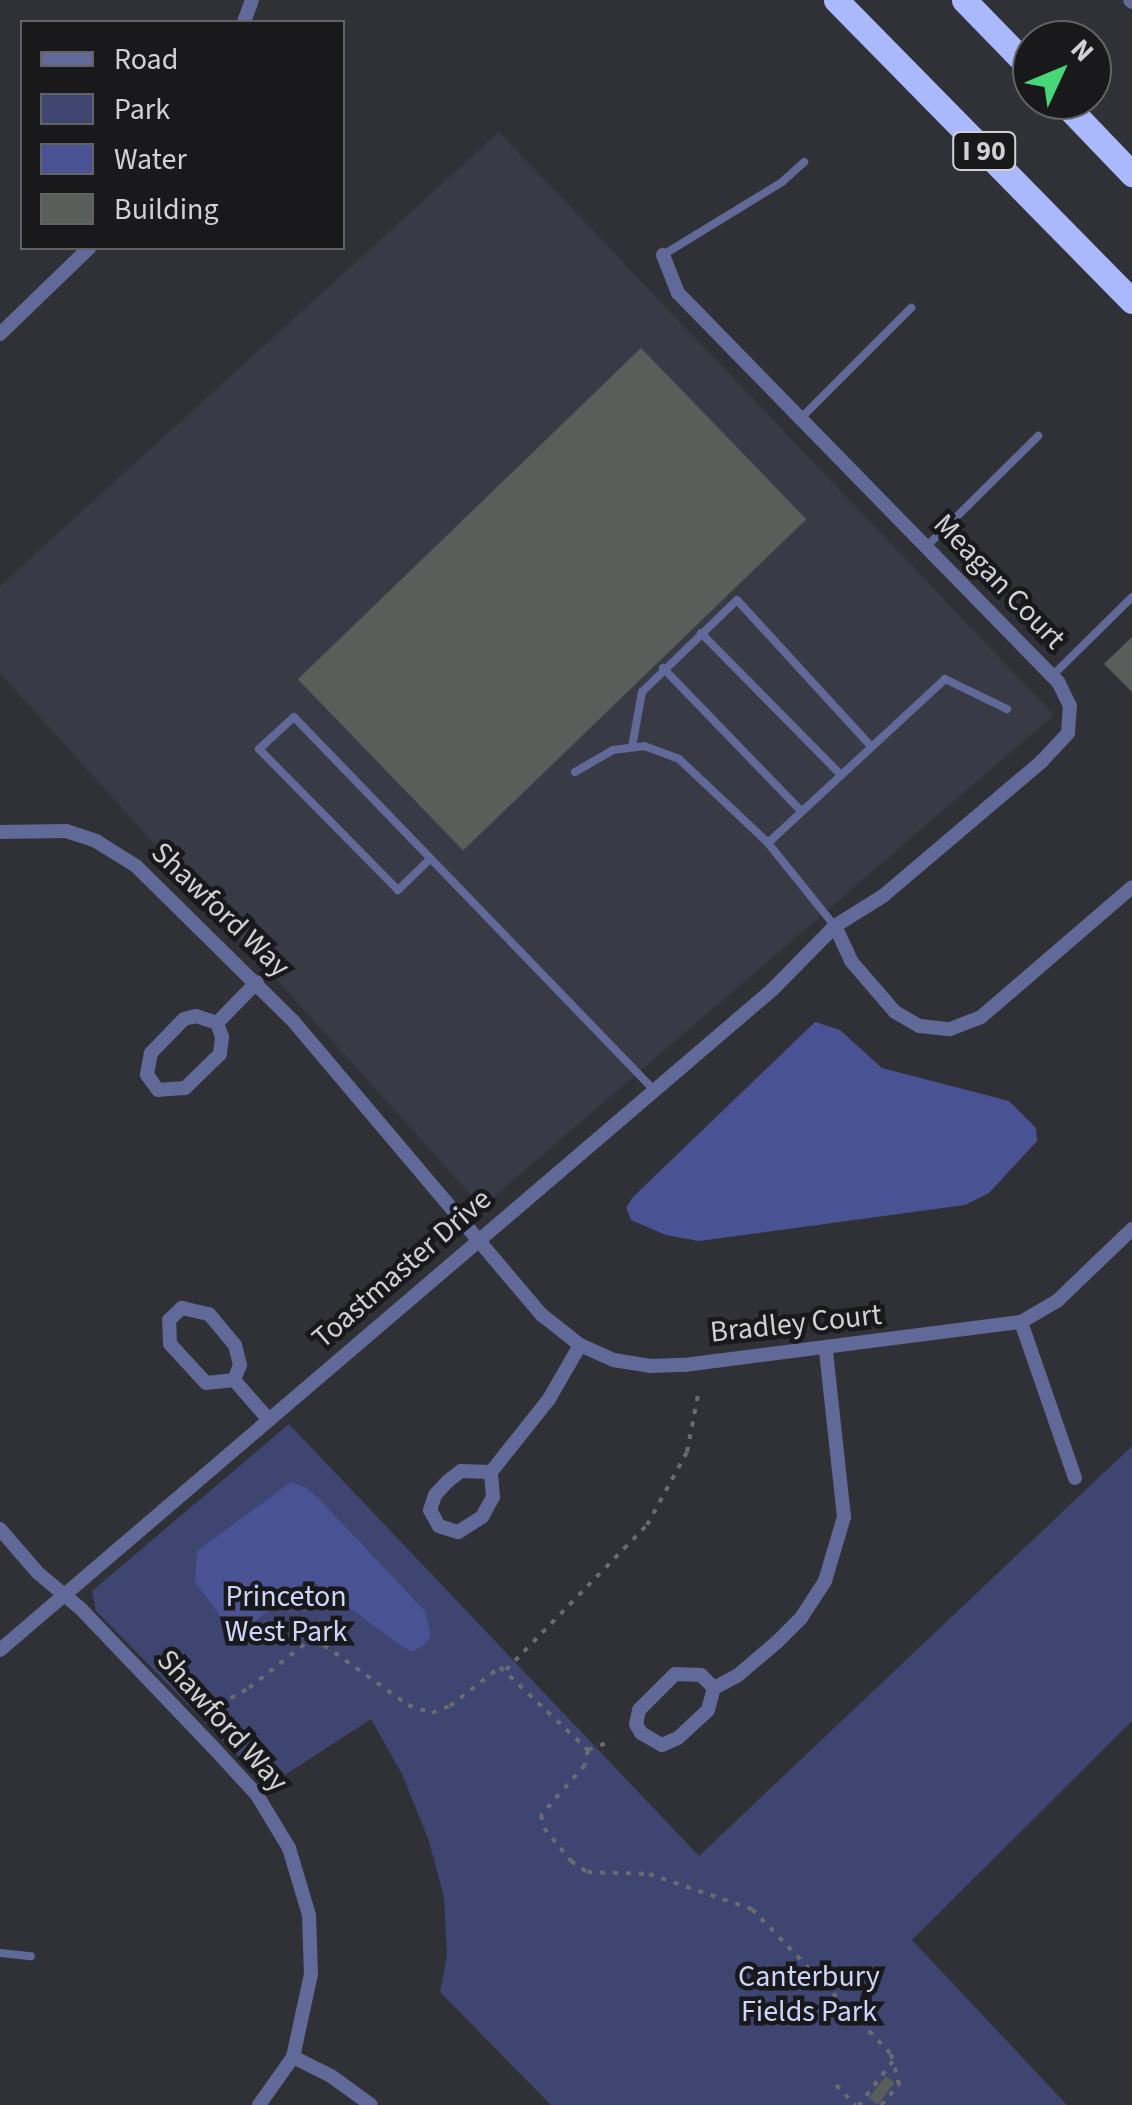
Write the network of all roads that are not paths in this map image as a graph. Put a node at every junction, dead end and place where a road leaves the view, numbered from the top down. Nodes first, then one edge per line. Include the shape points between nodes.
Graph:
1 (836, 0) edge
2 (964, 0) edge
3 (1012, 49) edge
4 (1079, 120) edge
5 (804, 162) dead end
6 (1132, 174) edge
7 (88, 250) edge
8 (663, 255) joint
9 (1132, 301) edge
10 (912, 308) dead end
11 (0, 334) edge
12 (800, 418) junction
13 (1038, 436) dead end
14 (926, 546) junction
15 (1132, 597) edge
16 (700, 632) junction
17 (663, 668) junction
18 (1052, 676) junction
19 (1007, 709) dead end
20 (870, 745) junction
21 (632, 748) junction
22 (575, 772) dead end
23 (840, 774) junction
24 (801, 810) junction
25 (0, 832) edge
26 (768, 843) junction
27 (430, 858) junction
28 (1132, 887) edge
29 (835, 926) junction
30 (256, 982) junction
31 (217, 1023) junction
32 (654, 1090) junction
33 (1132, 1229) edge
34 (480, 1239) junction
35 (1021, 1322) junction
36 (580, 1345) junction
37 (826, 1350) junction
38 (234, 1380) junction
39 (269, 1420) junction
40 (491, 1472) junction
41 (1076, 1478) dead end
42 (0, 1528) edge
43 (65, 1594) junction
44 (0, 1650) edge
45 (714, 1688) junction
46 (0, 1953) edge
47 (31, 1956) dead end
48 (292, 2057) junction
49 (259, 2105) edge
50 (371, 2105) edge

1 - 9 highway, I 90
2 - 3 highway
4 - 6 highway
5 - 8 lane
7 - 11 street
8 - 12 street, Meagan Court via 678,292
10 - 12 lane
12 - 14 street, Meagan Court
13 - 14 lane
14 - 18 street, Meagan Court
15 - 18 lane
16 - 17 lane
16 - 20 lane via 737,600
16 - 23 lane
17 - 21 lane via 642,692
17 - 24 lane
18 - 29 street, Meagan Court via 1070,706 1063,742 883,896
19 - 20 lane via 945,679
20 - 23 lane
21 - 22 lane via 613,750
21 - 26 lane via 679,759
23 - 24 lane
24 - 26 lane
25 - 30 street, Shawford Way via 66,830 116,852
26 - 29 lane
27 - 27 lane via 294,716 259,750 398,890
27 - 32 lane
28 - 29 street via 981,1016 950,1029 919,1026 895,1012 851,961
29 - 32 street, Toastmaster Drive
30 - 31 street
30 - 34 street, Shawford Way
31 - 31 street via 196,1016 163,1038 146,1065 152,1085 172,1093 211,1065 220,1054
32 - 34 street, Toastmaster Drive
33 - 35 street, Bradley Court via 1057,1301
34 - 36 street, Bradley Court via 542,1315
34 - 39 street, Toastmaster Drive
35 - 37 street, Bradley Court
35 - 41 street
36 - 37 street, Bradley Court via 650,1366
36 - 40 street via 549,1400
37 - 45 street via 844,1496 834,1560 800,1618 755,1662
38 - 38 street via 240,1356 216,1321 190,1307 175,1313 168,1336 182,1359 206,1383
38 - 39 street
39 - 43 street, Toastmaster Drive
40 - 40 street via 493,1497 482,1517 458,1532 439,1526 430,1510 448,1480 473,1468
42 - 43 street, Shawford Way
43 - 44 street, Toastmaster Drive
43 - 48 street, Shawford Way via 257,1795 289,1848 312,1946 306,2008
45 - 45 street via 708,1710 670,1744 654,1743 636,1724 639,1710 675,1674 691,1672
46 - 47 lane
48 - 49 street, Shawford Way
48 - 50 street

